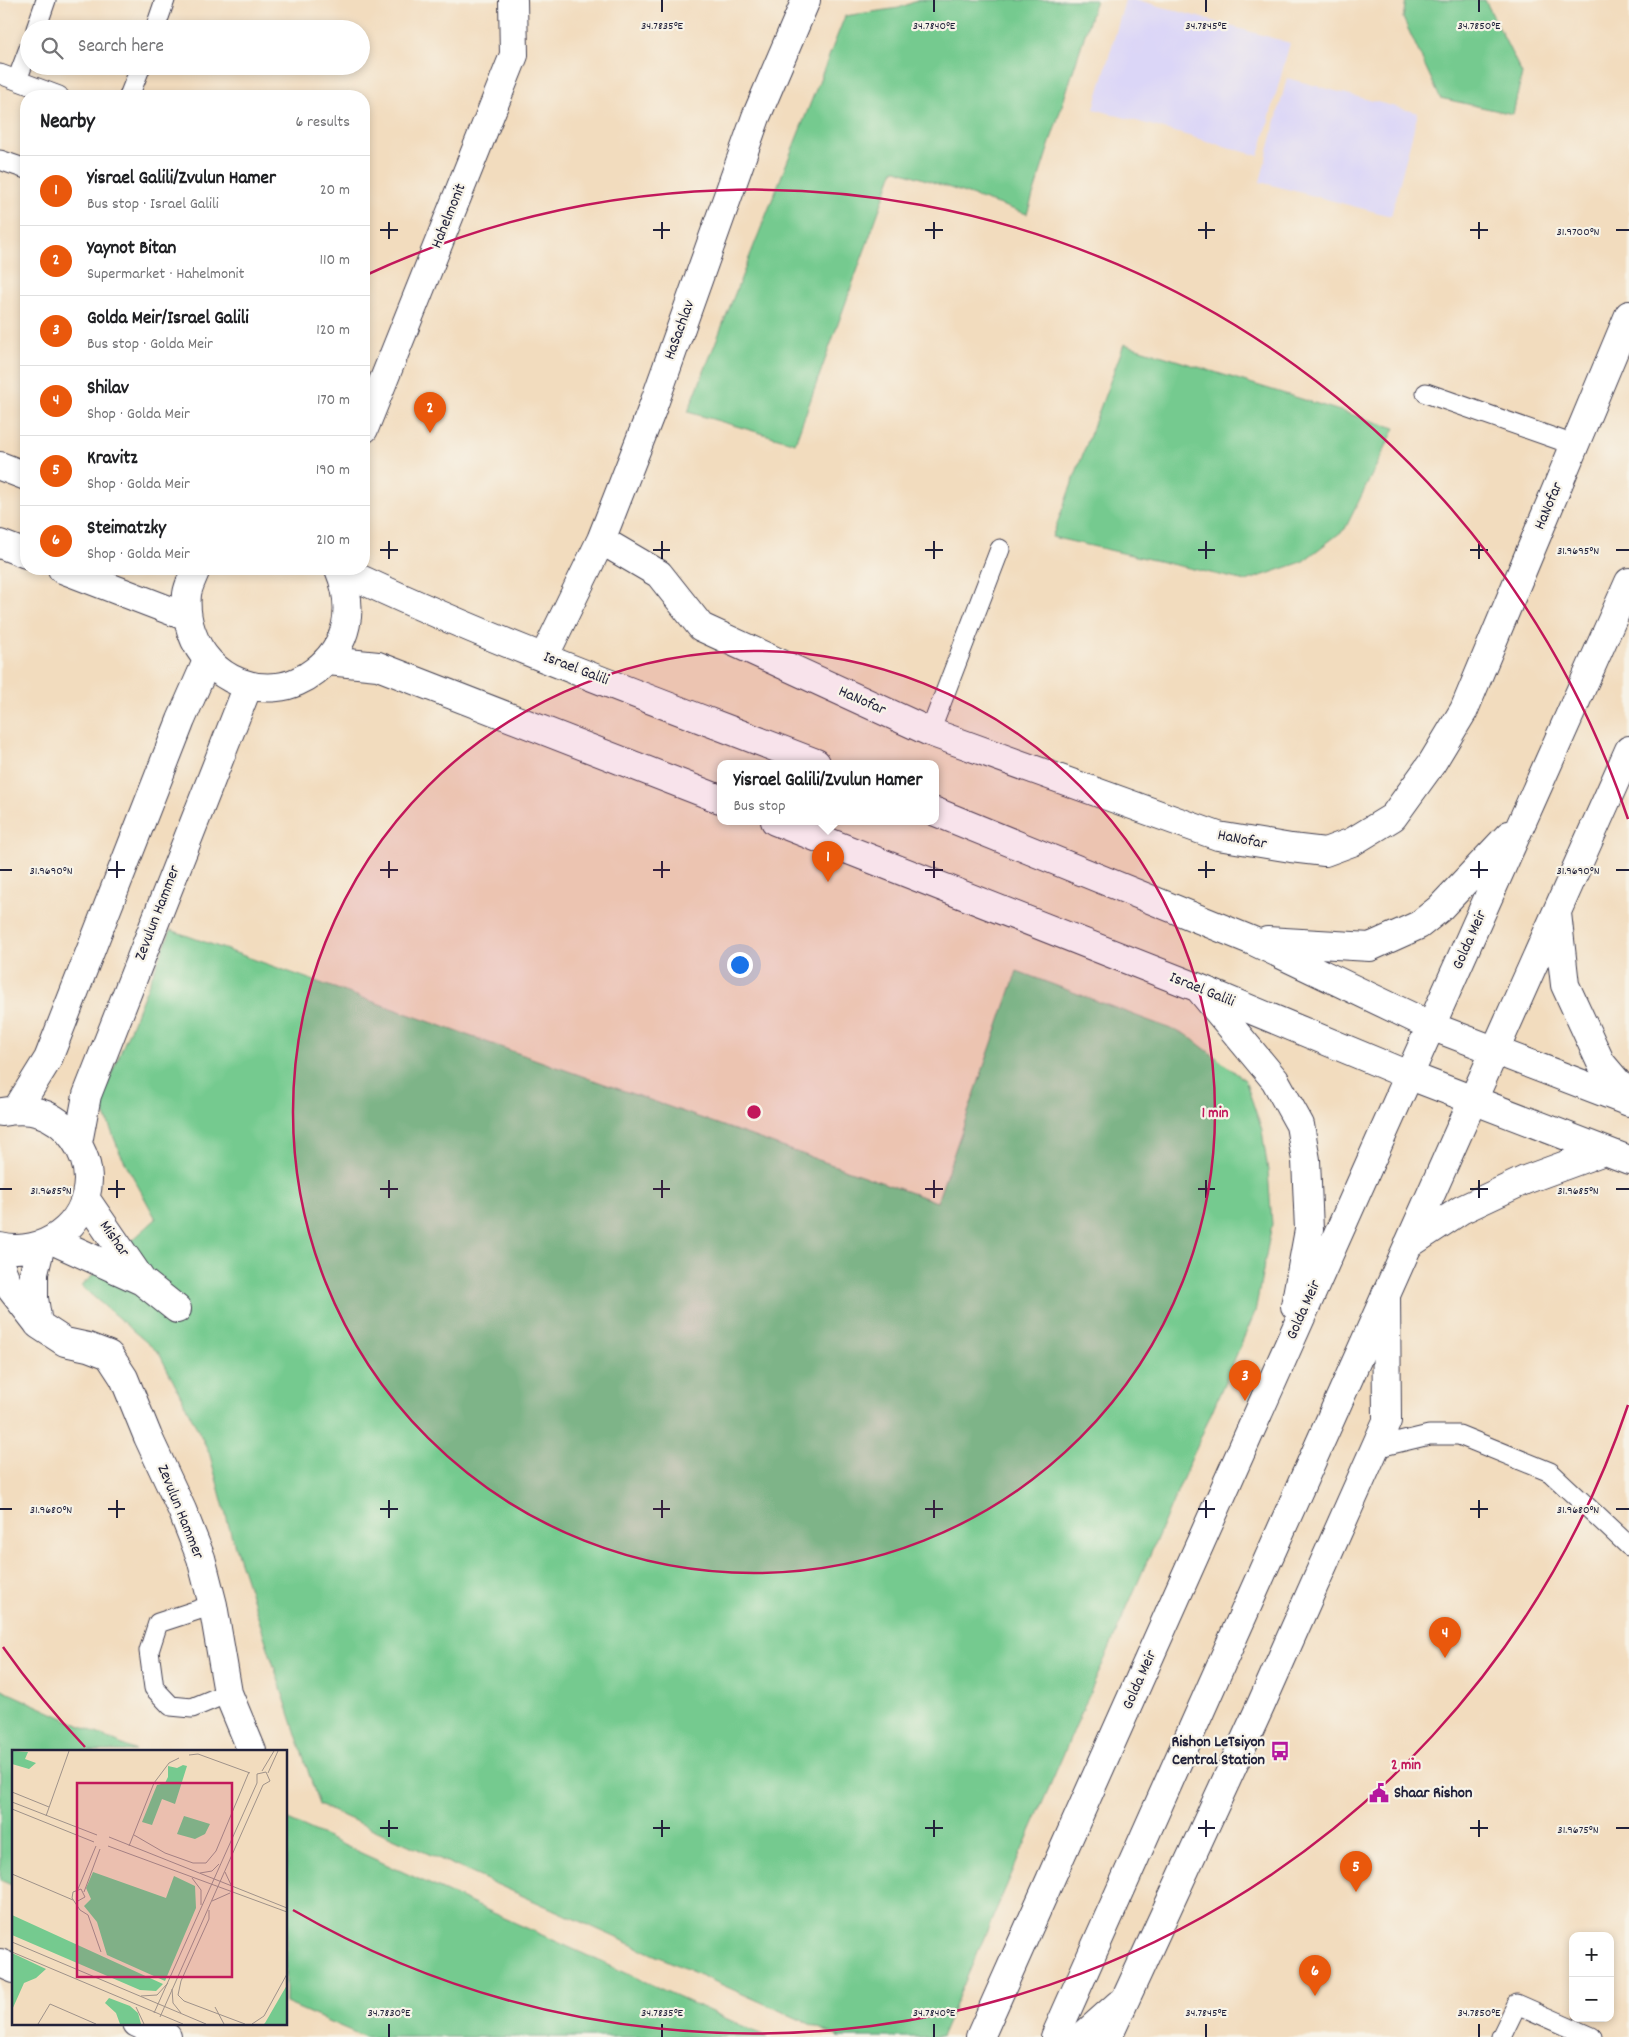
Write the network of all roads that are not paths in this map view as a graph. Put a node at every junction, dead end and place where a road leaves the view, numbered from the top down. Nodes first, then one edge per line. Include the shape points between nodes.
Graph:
1 (46, 0) edge
2 (165, 0) edge
3 (514, 0) edge
4 (806, 0) edge
5 (39, 20) edge
6 (158, 20) edge
7 (20, 60) edge
8 (137, 75) edge
9 (8, 77) edge
10 (43, 90) edge
11 (131, 90) edge
12 (0, 160) edge
13 (20, 167) edge
14 (1629, 315) edge
15 (1426, 393) dead end
16 (370, 414) edge
17 (1574, 445) junction
18 (0, 466) edge
19 (20, 474) edge
20 (601, 540) junction
21 (0, 544) edge
22 (1000, 549) dead end
23 (20, 552) edge
24 (78, 575) edge
25 (194, 575) edge
26 (341, 575) edge
27 (351, 575) edge
28 (1629, 582) edge
29 (187, 617) junction
30 (544, 657) junction
31 (206, 661) junction
32 (328, 661) junction
33 (248, 686) junction
34 (930, 732) junction
35 (1629, 750) edge
36 (808, 760) edge
37 (717, 798) edge
38 (939, 813) edge
39 (1522, 821) junction
40 (785, 825) edge
41 (1557, 912) junction
42 (1253, 940) junction
43 (1199, 988) junction
44 (1431, 1026) junction
45 (1495, 1051) junction
46 (1408, 1075) junction
47 (1629, 1096) edge
48 (1472, 1100) junction
49 (1629, 1102) edge
50 (8, 1110) edge
51 (78, 1143) junction
52 (1617, 1155) edge
53 (85, 1198) junction
54 (47, 1243) junction
55 (1408, 1245) junction
56 (0, 1247) edge
57 (0, 1265) edge
58 (142, 1281) junction
59 (1386, 1294) junction
60 (177, 1309) dead end
61 (39, 1325) junction
62 (1286, 1350) junction
63 (1375, 1448) junction
64 (1629, 1546) edge
65 (212, 1605) junction
66 (228, 1693) junction
67 (252, 1750) edge
68 (0, 1963) edge
69 (12, 1968) edge
70 (1125, 1998) junction
71 (138, 2024) edge
72 (168, 2037) edge
73 (980, 2037) edge
74 (1055, 2037) edge
75 (1082, 2037) edge
76 (1108, 2037) edge
77 (1501, 2037) edge
78 (1592, 2037) edge

1 - 5 lane
2 - 6 lane
3 - 16 street, Hahelmonit via 514,55
4 - 20 street, HaSachlav via 756,117 651,412
7 - 9 lane
8 - 11 lane
9 - 10 lane
12 - 13 lane
14 - 17 street, HaNofar
15 - 17 lane
17 - 34 street, HaNofar via 1464,710 1432,764 1393,816 1352,842 1325,852 1218,836
18 - 19 street
20 - 30 street, HaSachlav
20 - 34 street, HaNofar via 659,574 701,627
21 - 23 street
22 - 34 lane
24 - 29 street
25 - 29 street, Israel Galili via 188,592
26 - 32 street, Israel Galili via 348,607 346,627
27 - 30 street, Israel Galili via 399,598
28 - 39 street, Golda Meir
29 - 31 street, Israel Galili via 194,641
30 - 36 street, Israel Galili
31 - 33 street, Israel Galili via 226,676
31 - 50 street via 48,1059
32 - 33 street, Israel Galili via 305,679 277,687
32 - 37 street via 378,666
33 - 51 street, Zevulun Hammer via 87,1095
35 - 41 street
38 - 42 street
39 - 42 street via 1438,909 1419,924 1370,947
39 - 44 street, Golda Meir
40 - 43 street, Israel Galili
41 - 45 street
41 - 47 street via 1565,985 1601,1063
42 - 44 street
43 - 46 street, Israel Galili
43 - 62 street via 1275,1080 1300,1125 1306,1160 1309,1230
44 - 45 street
44 - 46 street, Golda Meir
45 - 48 street
45 - 49 street
46 - 48 street, Israel Galili
46 - 62 street, Golda Meir
48 - 52 street, Israel Galili
48 - 55 street
50 - 51 street via 41,1113 62,1125
51 - 53 street via 88,1180
52 - 55 street via 1517,1183 1461,1210
53 - 54 street via 78,1215
53 - 58 street, Mishar
54 - 56 street via 25,1249
54 - 58 street, Mishar
54 - 61 street via 34,1273
55 - 59 street
57 - 61 street, Zevulun Hammer via 8,1285
58 - 60 street, Mishar
59 - 63 street via 1387,1420
59 - 74 street
61 - 65 street, Zevulun Hammer via 65,1342 109,1355 124,1378 188,1526
62 - 73 street, Golda Meir
63 - 64 lane via 1429,1435 1459,1435 1550,1472
63 - 70 street
65 - 66 street, Zevulun Hammer
65 - 66 lane via 158,1623 149,1651 154,1688 171,1706 192,1708
66 - 67 street, Zevulun Hammer
68 - 69 street
70 - 75 street
70 - 76 street
71 - 72 street
77 - 78 lane via 1517,2004

